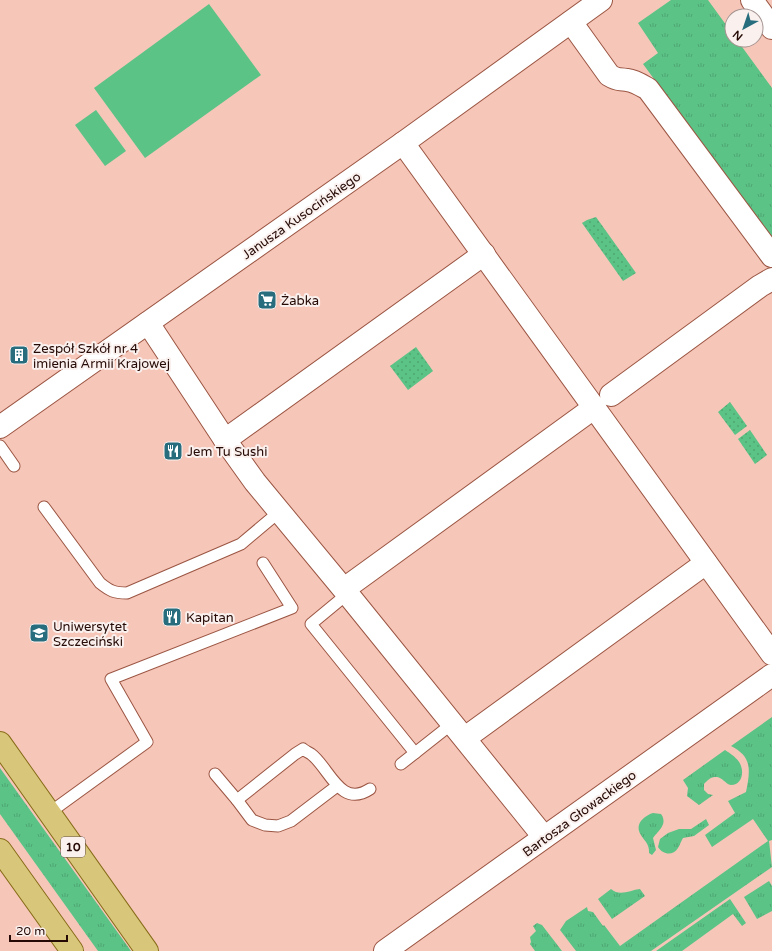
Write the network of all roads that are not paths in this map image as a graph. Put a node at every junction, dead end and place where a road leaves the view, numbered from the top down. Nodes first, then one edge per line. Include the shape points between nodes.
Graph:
1 (601, 0) edge
2 (752, 0) edge
3 (571, 22) junction
4 (772, 28) edge
5 (403, 143) junction
6 (484, 254) junction
7 (772, 256) edge
8 (772, 279) edge
9 (148, 323) junction
10 (603, 401) junction
11 (0, 428) edge
12 (225, 440) junction
13 (0, 446) edge
14 (14, 466) dead end
15 (44, 507) dead end
16 (279, 512) junction
17 (706, 563) junction
18 (263, 564) dead end
19 (346, 592) junction
20 (772, 654) edge
21 (772, 675) edge
22 (459, 730) junction
23 (0, 743) edge
24 (415, 753) junction
25 (401, 764) dead end
26 (215, 774) dead end
27 (337, 786) junction
28 (370, 789) dead end
29 (237, 800) junction
30 (49, 813) junction
31 (544, 837) junction
32 (0, 850) edge
33 (72, 951) edge
34 (147, 951) edge
35 (385, 951) edge

1 - 3 street, Janusza Kusocińskiego
2 - 4 street
3 - 5 street, Janusza Kusocińskiego
3 - 7 street via 609,75 618,80 637,82 648,89
5 - 6 street
5 - 9 street, Janusza Kusocińskiego
6 - 10 street
6 - 12 street
8 - 10 street
9 - 11 street, Janusza Kusocińskiego
9 - 12 street
10 - 17 street
10 - 19 street via 351,584
12 - 16 street
13 - 14 lane
15 - 16 lane via 100,583 116,593 127,593 241,544
16 - 19 street
17 - 20 street
17 - 22 street
18 - 30 lane via 292,608 111,679 147,742
19 - 22 street
19 - 24 lane via 311,624
21 - 31 street, Bartosza Głowackiego
22 - 24 lane
22 - 31 street
23 - 30 main road, 10
24 - 25 lane
26 - 29 lane
27 - 28 lane via 345,792 356,794
27 - 29 lane via 291,821 278,826 252,820
27 - 29 lane via 312,754 303,749
30 - 34 main road, 10
31 - 35 street, Bartosza Głowackiego
32 - 33 main road

